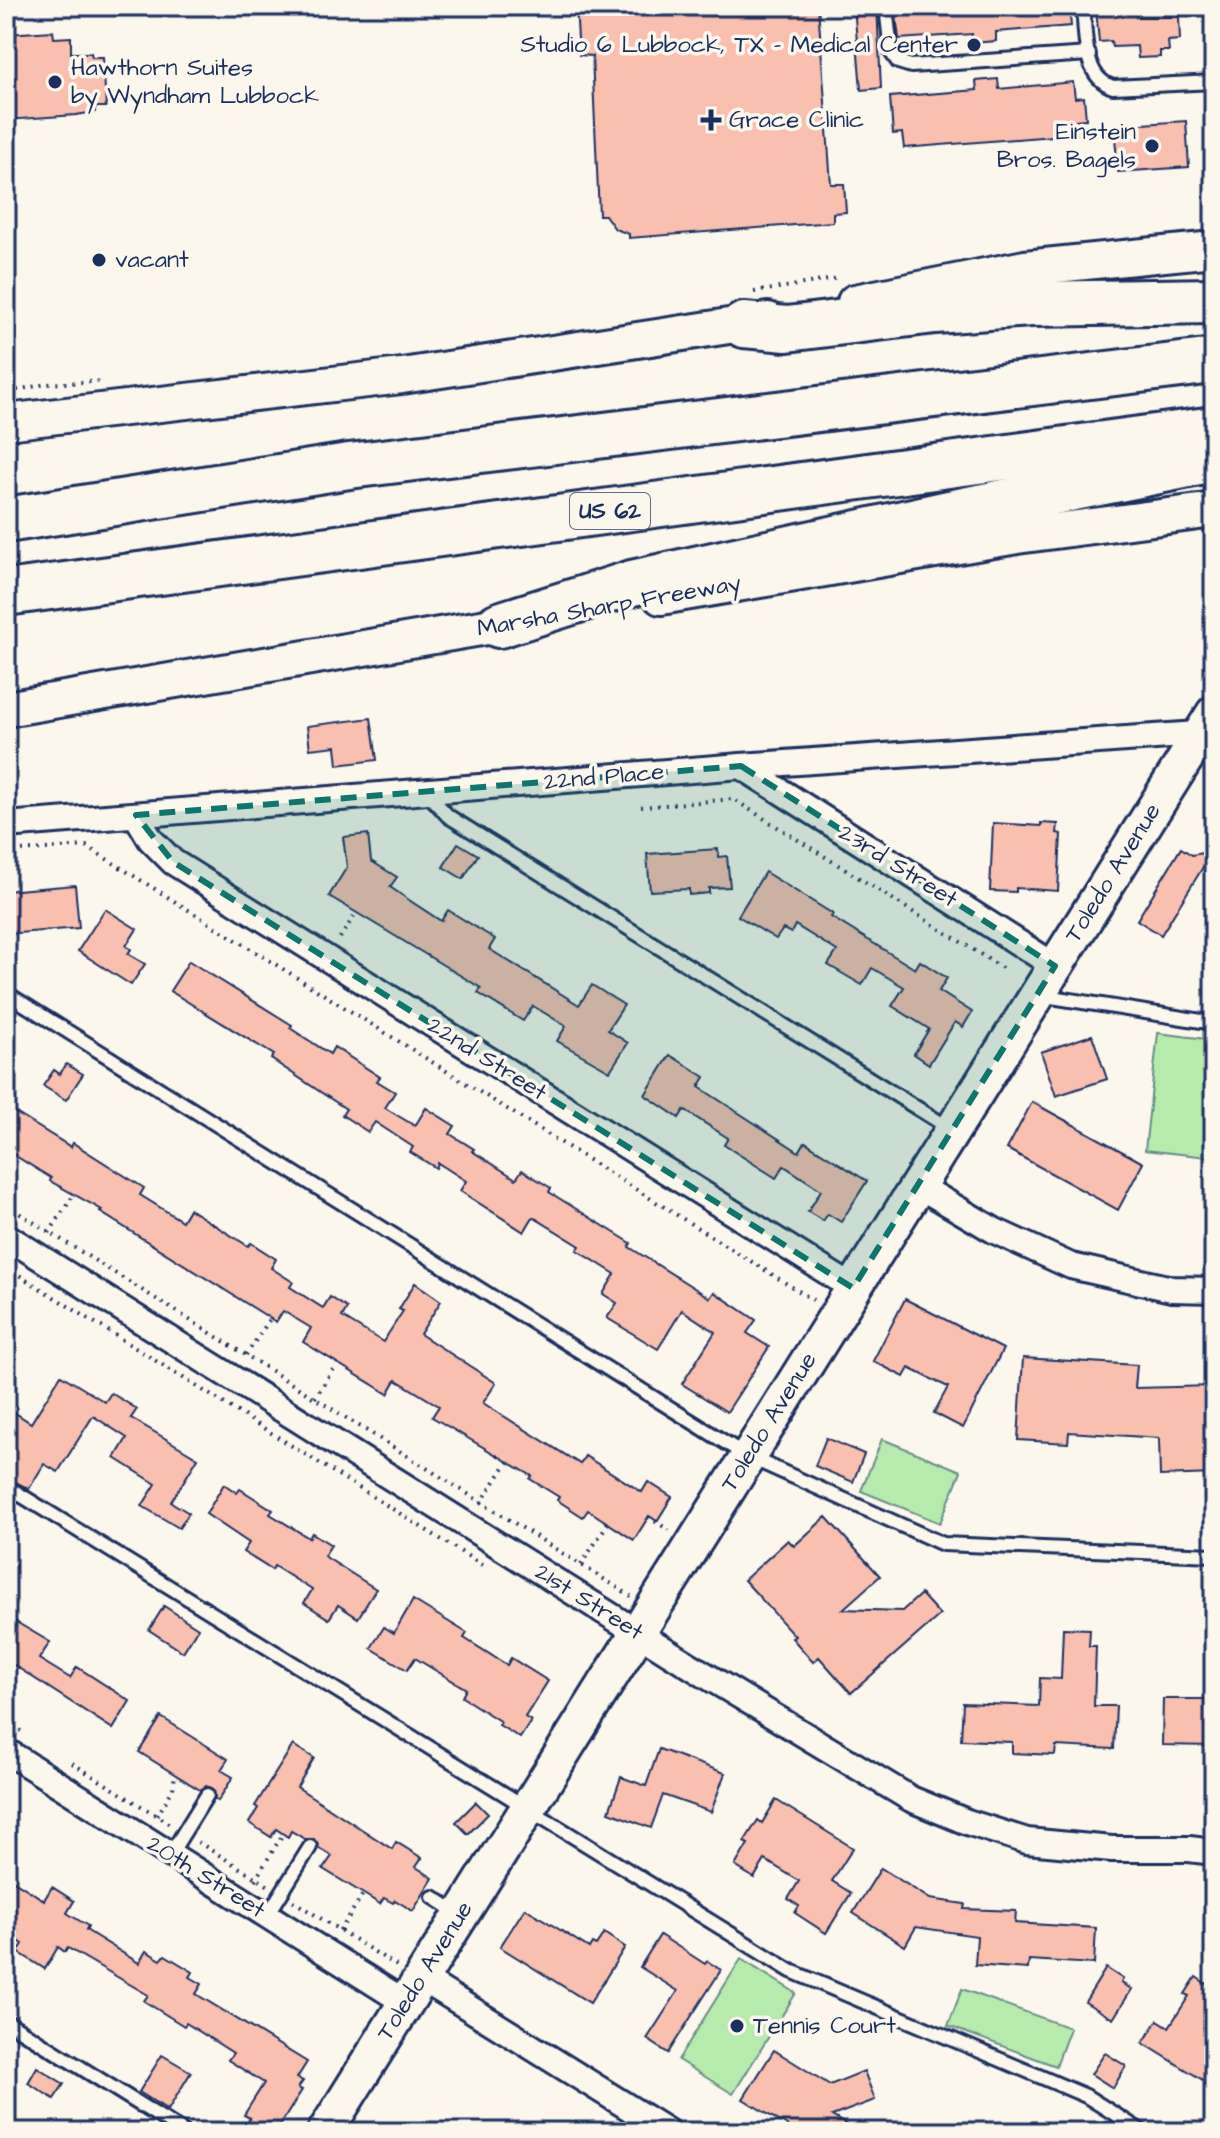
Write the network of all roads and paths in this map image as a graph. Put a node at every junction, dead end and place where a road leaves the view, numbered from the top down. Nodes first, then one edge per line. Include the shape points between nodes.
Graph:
1 (886, 6) edge
2 (1083, 6) edge
3 (1197, 6) edge
4 (1214, 8) edge
5 (1089, 54) junction
6 (1214, 82) edge
7 (1214, 249) edge
8 (853, 276) dead end
9 (1214, 301) edge
10 (746, 309) junction
11 (1214, 361) edge
12 (105, 381) dead end
13 (6, 392) edge
14 (6, 422) edge
15 (1214, 429) edge
16 (1214, 460) edge
17 (1214, 510) edge
18 (6, 520) edge
19 (6, 593) edge
20 (499, 625) junction
21 (6, 709) edge
22 (1210, 726) edge
23 (741, 766) junction
24 (426, 791) junction
25 (641, 807) dead end
26 (136, 815) junction
27 (6, 825) edge
28 (6, 852) edge
29 (356, 913) dead end
30 (340, 938) dead end
31 (1055, 966) junction
32 (1007, 971) dead end
33 (6, 993) edge
34 (1037, 995) junction
35 (1214, 1023) edge
36 (952, 1130) junction
37 (917, 1185) junction
38 (75, 1193) dead end
39 (6, 1205) edge
40 (49, 1233) junction
41 (6, 1236) edge
42 (6, 1267) edge
43 (853, 1288) junction
44 (1214, 1290) edge
45 (270, 1319) dead end
46 (246, 1355) junction
47 (337, 1363) dead end
48 (315, 1398) junction
49 (747, 1456) junction
50 (508, 1461) dead end
51 (6, 1486) edge
52 (481, 1503) junction
53 (678, 1522) dead end
54 (608, 1523) dead end
55 (672, 1532) dead end
56 (1214, 1555) edge
57 (581, 1565) junction
58 (484, 1566) dead end
59 (566, 1587) junction
60 (631, 1596) dead end
61 (637, 1632) junction
62 (6, 1722) edge
63 (31, 1737) dead end
64 (6, 1751) edge
65 (69, 1761) dead end
66 (175, 1774) dead end
67 (207, 1795) dead end
68 (528, 1807) junction
69 (157, 1816) junction
70 (184, 1833) junction
71 (283, 1834) dead end
72 (310, 1847) dead end
73 (1214, 1852) edge
74 (170, 1855) junction
75 (256, 1878) junction
76 (281, 1893) junction
77 (363, 1894) dead end
78 (242, 1900) junction
79 (267, 1916) junction
80 (340, 1931) junction
81 (410, 1981) junction
82 (6, 2021) edge
83 (184, 2132) edge
84 (325, 2132) edge
85 (668, 2132) edge
86 (1143, 2132) edge

1 - 5 lane via 891,52 898,62 911,66
2 - 5 lane
3 - 4 path
5 - 6 lane via 1093,74 1113,87
7 - 10 main road via 1025,268
8 - 10 path
9 - 10 highway via 1031,304 787,329
10 - 14 main road via 402,376
11 - 18 highway via 349,466
12 - 13 path
15 - 19 highway, US 62
16 - 20 highway via 632,583
17 - 20 main road, Marsha Sharp Freeway via 1017,536
20 - 21 main road, Marsha Sharp Freeway
22 - 23 street, 22nd Place
22 - 31 main road, Toledo Avenue
23 - 24 street, 22nd Place
23 - 31 street, 23rd Street
24 - 26 street, 22nd Place
24 - 36 lane via 448,816
25 - 32 path via 733,799
26 - 27 street, 22nd Place
26 - 43 street, 22nd Street via 173,862
28 - 43 path via 86,846 820,1304
29 - 30 path
31 - 34 main road, Toledo Avenue
33 - 49 lane
34 - 35 lane
34 - 36 main road, Toledo Avenue
36 - 37 main road, Toledo Avenue
37 - 43 main road, Toledo Avenue
37 - 44 street via 995,1231 1071,1266 1172,1289
38 - 40 path
39 - 40 path
40 - 46 path
41 - 59 street, 21st Street
42 - 58 path
43 - 49 main road, Toledo Avenue
45 - 46 path
46 - 48 path
47 - 48 path
48 - 52 path
49 - 56 lane via 943,1544
49 - 61 main road, Toledo Avenue
50 - 52 path
51 - 68 lane
52 - 57 path
53 - 55 path
54 - 57 path
57 - 59 path
57 - 60 path
59 - 61 street, 21st Street
61 - 68 main road, Toledo Avenue
61 - 73 street, 21st Street via 911,1799 967,1822 1027,1841
62 - 63 path
64 - 74 street, 20th Street
65 - 69 path
66 - 69 path
67 - 70 lane
68 - 81 main road, Toledo Avenue via 447,1906
68 - 86 lane via 791,1971 1086,2096
69 - 70 path
70 - 74 lane
70 - 75 path
71 - 75 path
72 - 76 lane
74 - 78 street, 20th Street
75 - 76 path
75 - 78 path
76 - 79 lane
76 - 80 path
77 - 80 path
78 - 79 street, 20th Street
79 - 81 street, 20th Street
80 - 81 path via 396,1966
81 - 84 main road, Toledo Avenue
81 - 85 street, 20th Street
82 - 83 lane

